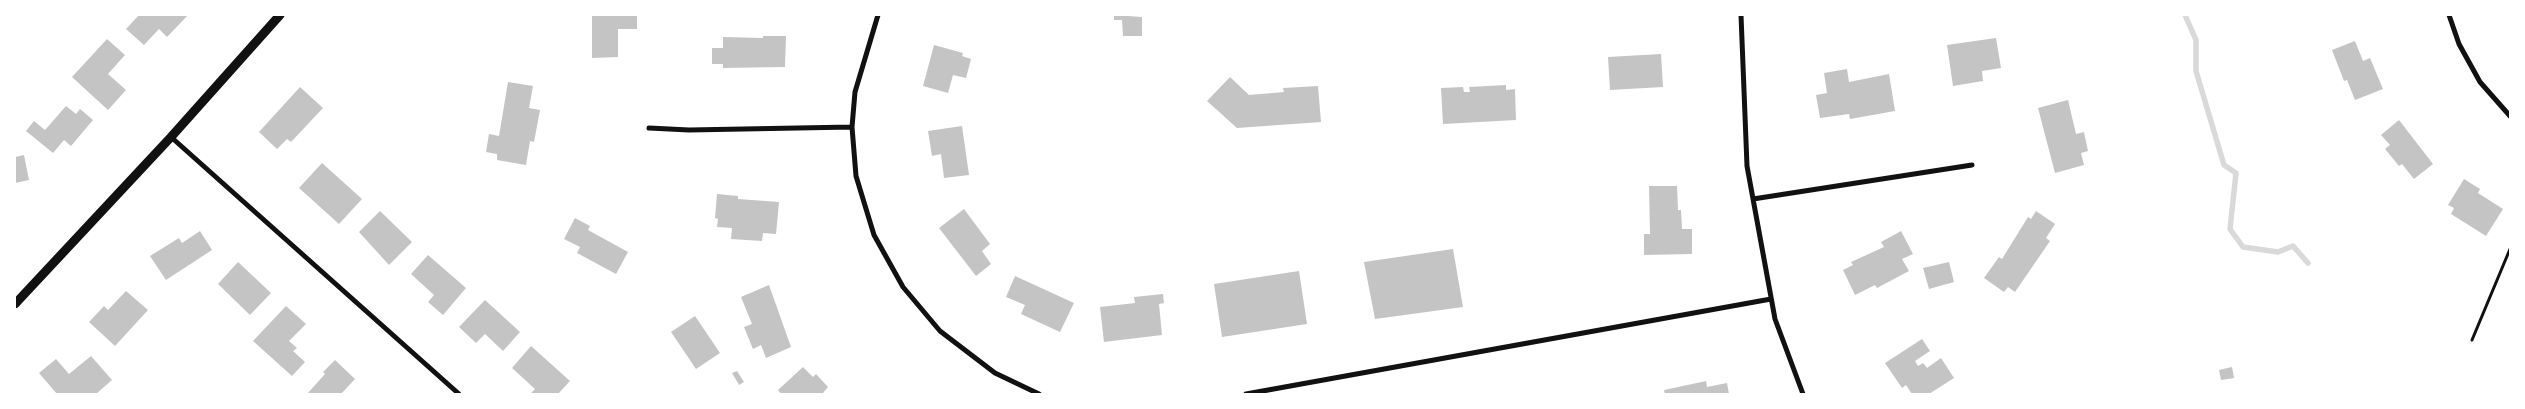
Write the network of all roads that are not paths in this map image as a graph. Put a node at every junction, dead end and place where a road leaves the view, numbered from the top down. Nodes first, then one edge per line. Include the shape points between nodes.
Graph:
1 (280, 15) edge
2 (878, 15) edge
3 (1741, 15) edge
4 (2450, 15) edge
5 (2510, 116) edge
6 (852, 127) junction
7 (649, 128) dead end
8 (171, 138) junction
9 (1972, 165) dead end
10 (1753, 199) junction
11 (1771, 298) junction
12 (15, 304) edge
13 (458, 394) edge
14 (1039, 394) edge
15 (1246, 394) edge
16 (1803, 394) edge

1 - 8 street
2 - 6 street via 855,92
3 - 10 street via 1747,166
4 - 5 street via 2459,44 2476,74
6 - 7 street
6 - 14 street via 856,176 863,206 903,287 940,331 968,354 995,373
8 - 12 street
8 - 13 street
9 - 10 street
10 - 11 street
11 - 15 street
11 - 16 street

